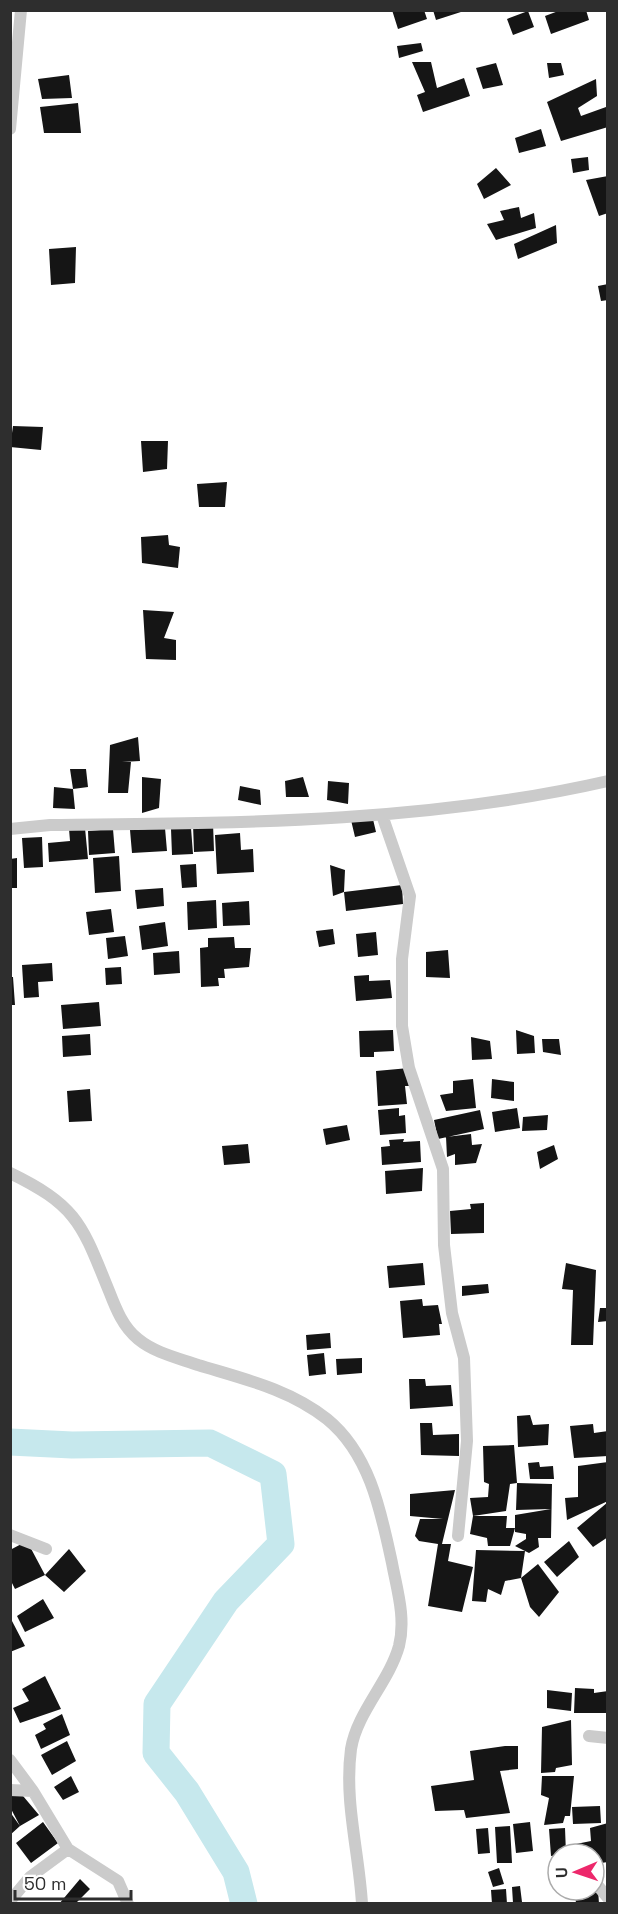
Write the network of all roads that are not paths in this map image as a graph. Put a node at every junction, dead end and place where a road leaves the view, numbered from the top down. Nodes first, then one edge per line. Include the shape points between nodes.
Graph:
1 (21, 10) edge
2 (10, 129) edge
3 (608, 781) edge
4 (382, 814) junction
5 (10, 829) edge
6 (10, 1173) edge
7 (10, 1535) edge
8 (458, 1536) dead end
9 (46, 1549) dead end
10 (589, 1736) dead end
11 (608, 1738) edge
12 (10, 1760) edge
13 (10, 1790) edge
14 (33, 1791) junction
15 (68, 1849) junction
16 (10, 1901) edge
17 (128, 1904) edge
18 (362, 1904) edge

1 - 2 street
3 - 4 street via 525,797
4 - 5 street via 305,821
4 - 8 street via 410,896 402,959 402,1026 408,1068 443,1169 444,1245 452,1313 464,1358 468,1441
6 - 18 street via 59,1200 76,1219 117,1312 137,1339 167,1355 278,1390 306,1404 336,1428 362,1463 381,1515 401,1616 399,1647 351,1748 348,1792
7 - 9 street
10 - 11 street
12 - 14 street
13 - 14 street
14 - 15 street
15 - 16 street via 30,1877
15 - 17 street via 118,1881

